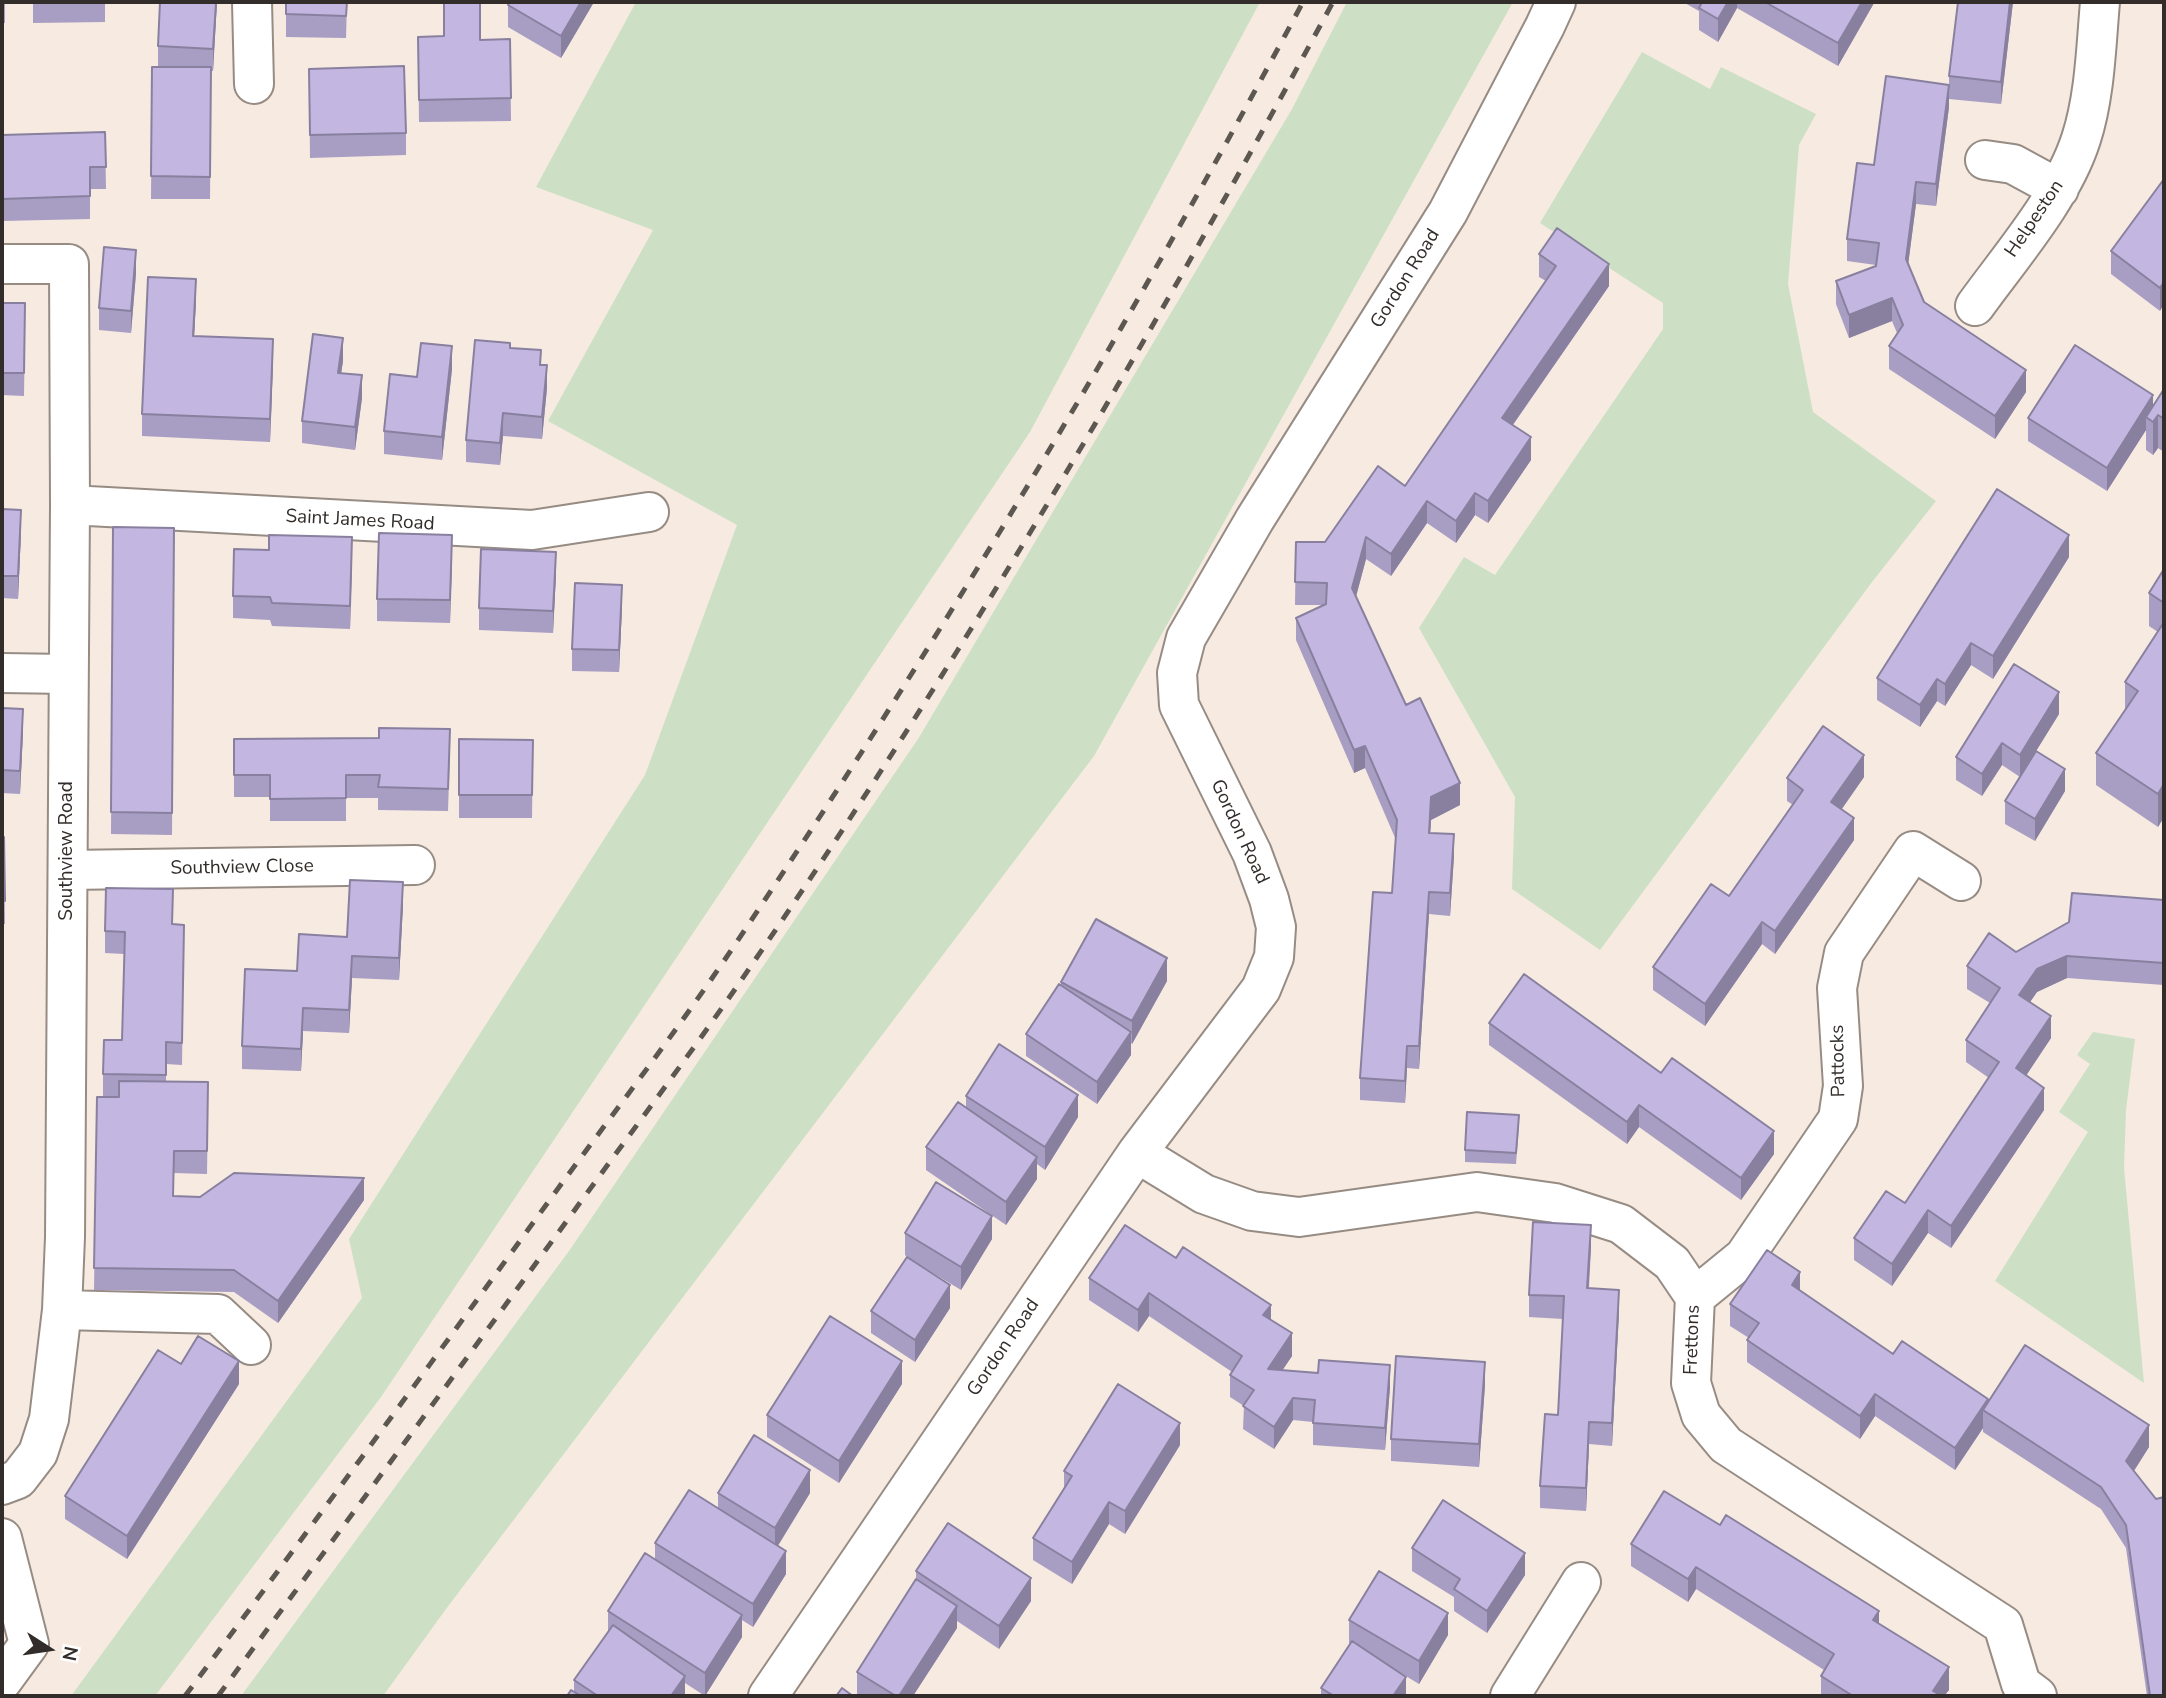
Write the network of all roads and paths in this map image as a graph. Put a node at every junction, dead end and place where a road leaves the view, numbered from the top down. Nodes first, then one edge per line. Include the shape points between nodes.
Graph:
1 (252, 2) edge
2 (1556, 2) edge
3 (2100, 2) edge
4 (254, 84) dead end
5 (1985, 160) dead end
6 (2059, 190) junction
7 (2, 264) edge
8 (1975, 306) dead end
9 (69, 505) junction
10 (649, 512) dead end
11 (2, 673) edge
12 (67, 674) junction
13 (415, 865) dead end
14 (68, 870) junction
15 (1961, 881) dead end
16 (1138, 1153) junction
17 (1695, 1297) junction
18 (62, 1310) junction
19 (251, 1345) dead end
20 (2, 1485) edge
21 (2, 1538) edge
22 (1581, 1583) dead end
23 (2, 1681) edge
24 (1521, 1692) edge
25 (768, 1696) edge
26 (2037, 1696) edge

1 - 4 street
2 - 16 street, Gordon Road via 1448,212 1255,519 1186,638 1177,673 1180,705 1252,853 1276,927 1274,957 1261,989
3 - 6 street, Helpeston via 2090,100 2081,140
5 - 6 street via 2013,164
6 - 8 street, Helpeston
7 - 9 street, Southview Road via 69,264
9 - 10 street, Saint James Road via 532,530
9 - 12 street, Southview Road
11 - 12 street
12 - 14 street, Southview Road
13 - 14 street, Southview Close
14 - 18 street, Southview Road
15 - 17 street, Pattocks via 1913,851 1844,953 1837,988 1843,1086 1838,1119 1744,1257
16 - 17 street, Frettons via 1204,1194 1252,1211 1299,1217 1477,1192 1555,1203 1621,1224 1672,1263
16 - 25 street, Gordon Road
17 - 26 street, Frettons via 1691,1383 1701,1415 1726,1445 2003,1625 2021,1684
18 - 19 street via 218,1314
18 - 20 street, Southview Road via 49,1419 38,1453 18,1479
21 - 23 street via 29,1643
22 - 24 street

